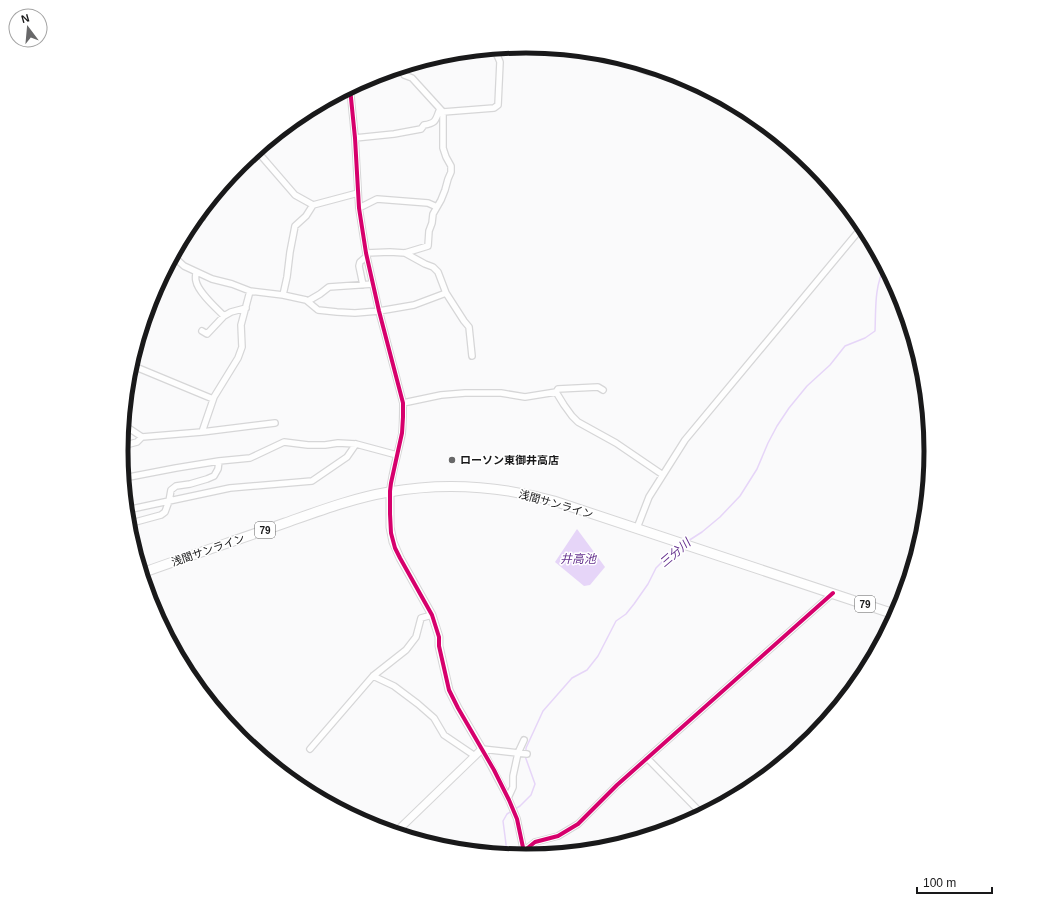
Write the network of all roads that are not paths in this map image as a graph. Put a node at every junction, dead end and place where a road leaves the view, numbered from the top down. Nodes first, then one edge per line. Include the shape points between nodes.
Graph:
1 (496, 54) edge
2 (403, 73) edge
3 (351, 94) edge
4 (442, 110) junction
5 (355, 138) junction
6 (261, 155) edge
7 (358, 192) junction
8 (313, 205) junction
9 (437, 207) junction
10 (359, 208) junction
11 (859, 231) edge
12 (405, 253) junction
13 (367, 254) junction
14 (177, 260) edge
15 (196, 272) junction
16 (373, 284) junction
17 (363, 285) junction
18 (250, 291) junction
19 (446, 293) junction
20 (283, 295) junction
21 (308, 301) junction
22 (246, 308) junction
23 (379, 311) junction
24 (224, 316) junction
25 (202, 332) dead end
26 (472, 356) dead end
27 (137, 368) edge
28 (603, 390) dead end
29 (556, 392) junction
30 (213, 399) junction
31 (403, 403) junction
32 (275, 423) dead end
33 (129, 428) edge
34 (202, 432) junction
35 (142, 436) junction
36 (128, 444) edge
37 (356, 444) junction
38 (397, 455) junction
39 (219, 461) junction
40 (663, 475) junction
41 (129, 477) edge
42 (390, 491) junction
43 (169, 501) junction
44 (132, 509) edge
45 (135, 522) edge
46 (637, 528) junction
47 (147, 571) edge
48 (833, 593) junction
49 (891, 613) edge
50 (432, 615) junction
51 (373, 676) junction
52 (524, 740) dead end
53 (310, 749) dead end
54 (482, 749) junction
55 (518, 753) junction
56 (527, 754) dead end
57 (475, 756) junction
58 (647, 758) junction
59 (508, 798) junction
60 (699, 811) edge
61 (399, 829) edge
62 (523, 850) edge
63 (528, 850) edge

1 - 4 street via 500,62 498,105 494,108
2 - 4 street via 404,76 412,78
3 - 5 street
4 - 5 street via 435,121 421,129
4 - 9 street via 443,148 451,172 446,190
5 - 7 street
6 - 8 street via 295,196
7 - 8 street
7 - 10 street
8 - 20 street via 295,226
9 - 10 street via 428,203 377,199
9 - 12 street via 429,231 428,246
10 - 13 street
11 - 40 street via 685,440
12 - 13 street
12 - 19 street via 433,267 438,272
13 - 16 street
13 - 17 street via 358,266
14 - 15 street
15 - 18 street
15 - 24 street via 197,285
16 - 17 street
16 - 23 street
17 - 21 street via 329,287
18 - 20 street
18 - 22 street
19 - 23 street via 414,306
19 - 26 street via 470,327
20 - 21 street
21 - 23 street via 318,310 355,313
22 - 24 street
22 - 30 street via 241,325 242,347
23 - 31 street
24 - 25 street via 207,334
27 - 30 street
28 - 29 street via 598,387 558,389
29 - 31 street via 525,397 501,393 465,393
29 - 40 street via 578,422 616,443
30 - 34 street
31 - 38 street via 404,417
32 - 34 street
33 - 35 street
34 - 35 street
35 - 36 street via 137,442
37 - 38 street
37 - 39 street via 308,445 284,442 250,458
37 - 43 street via 346,457 312,480 230,488
38 - 42 street
39 - 41 street
39 - 43 street via 214,476 176,486 171,490
40 - 46 street via 649,497
42 - 46 main road, 浅間サンライン / 79 via 458,486 507,491 554,501
42 - 47 main road, 浅間サンライン / 79 via 320,511
42 - 50 street via 390,527 393,542
43 - 44 street
43 - 45 street via 161,515
46 - 48 main road, 浅間サンライン / 79
48 - 49 main road, 浅間サンライン / 79
48 - 58 street
50 - 51 street via 421,618 416,637 406,650
50 - 54 street via 449,690
51 - 53 street
51 - 57 street via 394,686 418,704 434,718 444,735
52 - 55 street
54 - 55 street
54 - 57 street
54 - 59 street
55 - 56 street
55 - 59 street via 513,786
57 - 61 street
58 - 60 street
58 - 63 street via 578,824 558,836 535,842
59 - 62 street via 517,819

